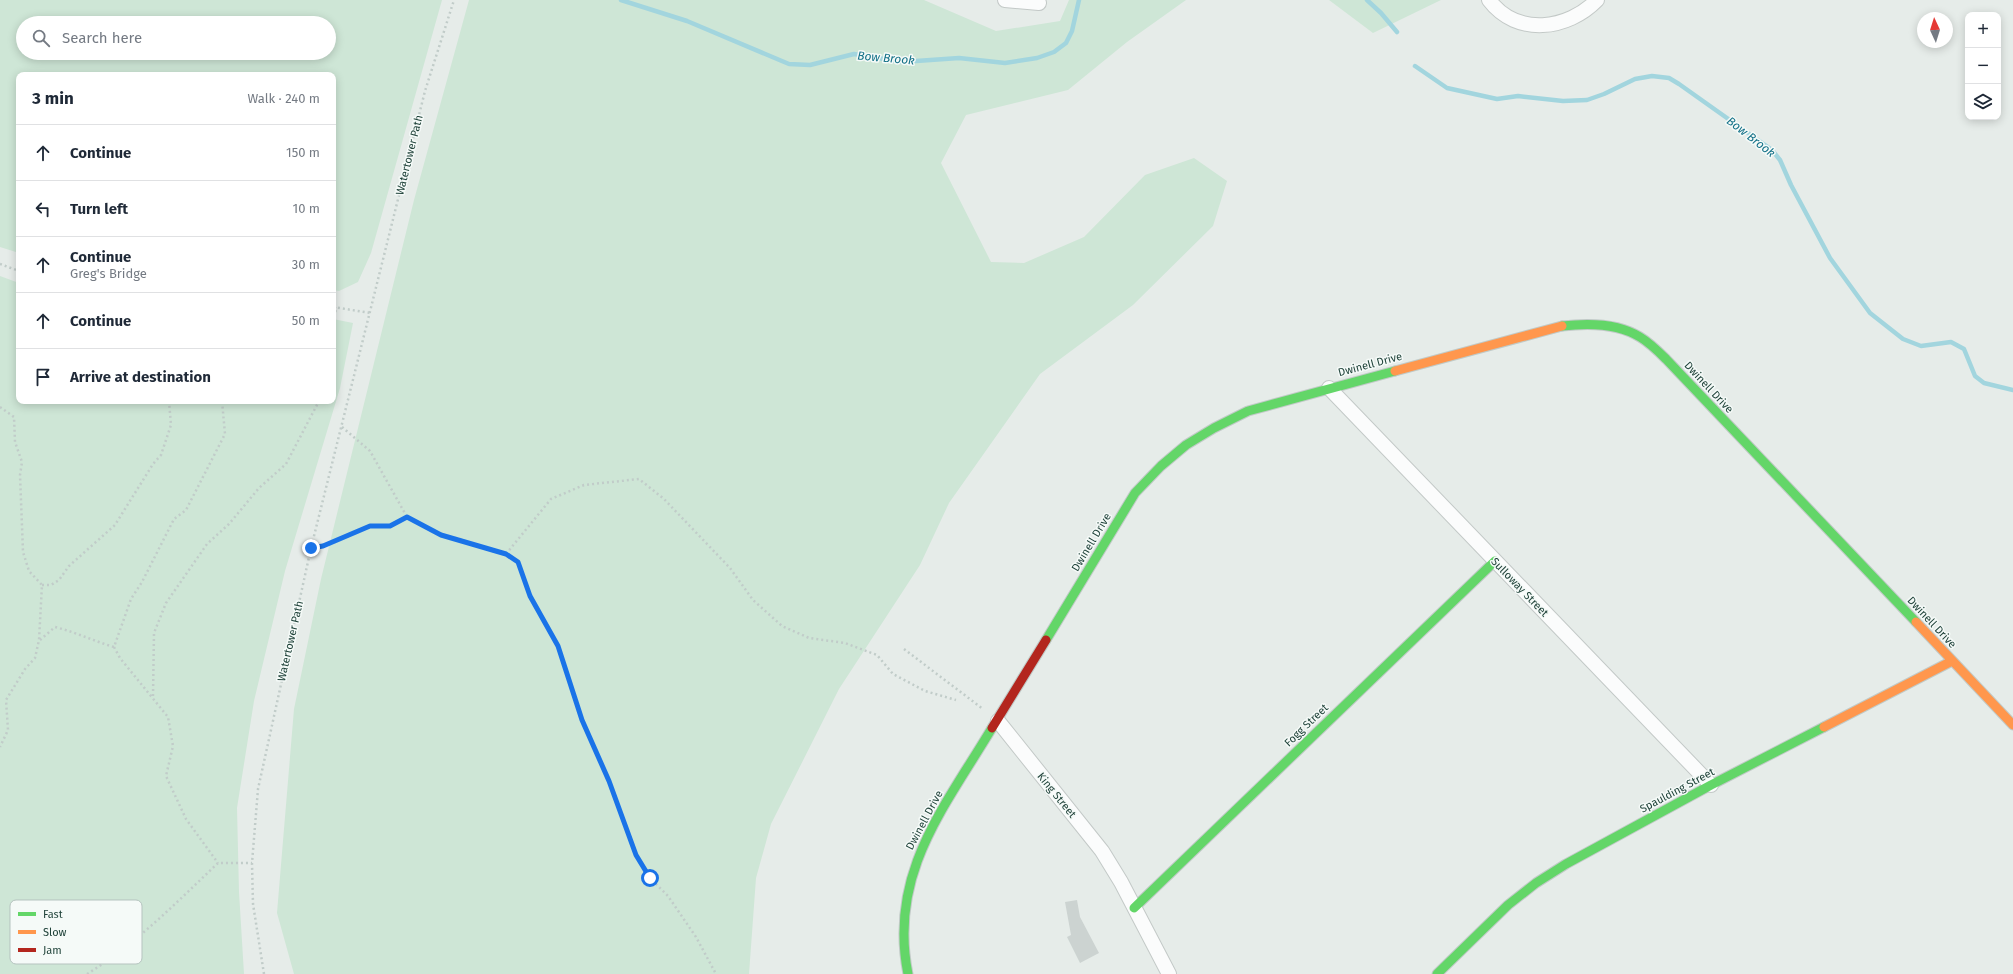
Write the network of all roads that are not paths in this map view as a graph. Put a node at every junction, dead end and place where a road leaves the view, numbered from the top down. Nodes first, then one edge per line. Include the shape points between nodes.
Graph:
1 (1010, 0) edge
2 (1489, 0) edge
3 (1597, 0) edge
4 (1039, 3) dead end
5 (1329, 388) junction
6 (1495, 561) junction
7 (1952, 660) junction
8 (998, 721) junction
9 (2013, 725) edge
10 (1711, 785) junction
11 (1134, 908) junction
12 (908, 974) edge
13 (1169, 974) edge
14 (1437, 974) edge

1 - 4 street
2 - 3 street via 1505,14 1520,22 1537,25 1554,25 1570,20
5 - 6 street, Sulloway Street
5 - 7 street, Dwinell Drive via 1554,326 1588,323 1637,336 1666,358
5 - 8 street, Dwinell Drive via 1248,411 1216,425 1185,444 1159,466 1135,493
6 - 10 street, Sulloway Street
6 - 11 street, Fogg Street
7 - 9 street, Dwinell Drive
7 - 10 street, Spaulding Street
8 - 11 street, King Street via 1102,851
8 - 12 street, Dwinell Drive via 932,827 917,858 908,892 904,927 905,963
10 - 14 street, Spaulding Street via 1536,883 1508,904
11 - 13 street, King Street

